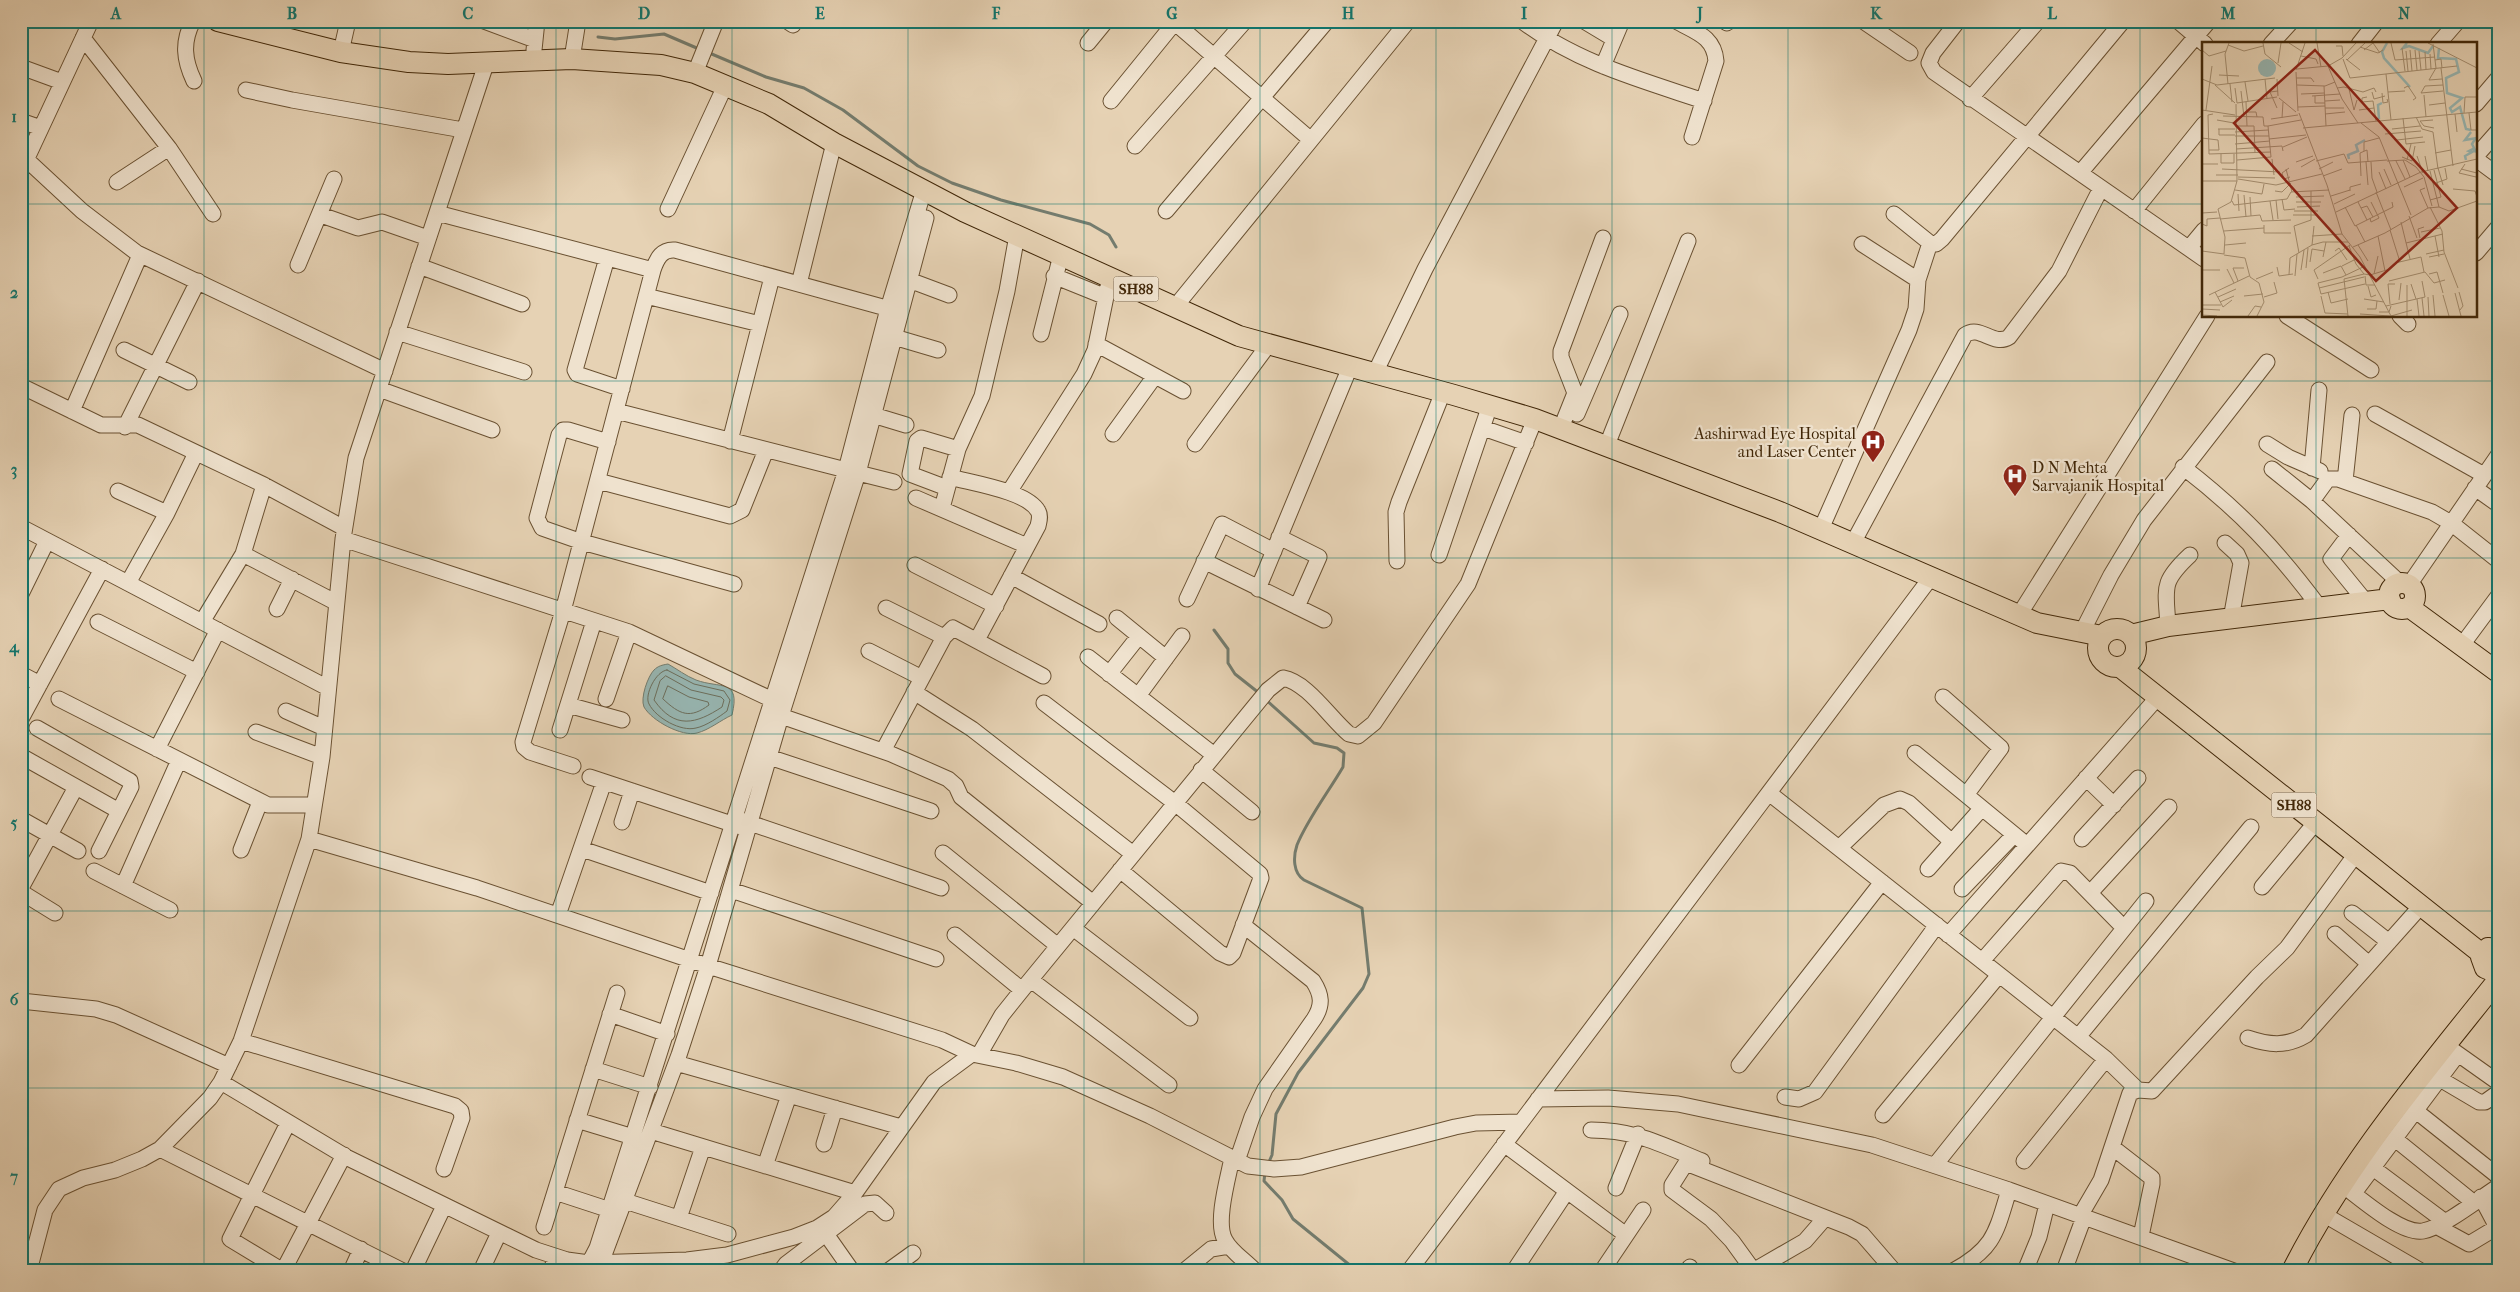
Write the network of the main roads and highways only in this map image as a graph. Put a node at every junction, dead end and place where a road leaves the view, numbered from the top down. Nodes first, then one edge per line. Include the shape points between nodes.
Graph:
1 (226, 22) edge
2 (2050, 626) junction
3 (2130, 635) junction
4 (2100, 646) junction
5 (2120, 666) junction
6 (2499, 672) edge
7 (2490, 951) edge
8 (2497, 976) edge
9 (2292, 1271) edge

1 - 2 main road, SH88 via 340,52 409,62 486,64 534,50 572,59 661,65 700,58 726,86 769,104 834,143 928,192 1239,336 1536,419 1821,530
2 - 4 main road, SH88
2 - 4 main road, SH88 via 2082,632
3 - 4 main road via 2113,629
3 - 5 main road via 2136,651 2130,661
3 - 6 main road via 2168,626 2366,602 2400,589 2415,596 2409,607
4 - 5 main road via 2107,664
5 - 7 main road, SH88 via 2421,906
7 - 8 main road via 2482,965
8 - 9 main road via 2452,1050 2347,1189 2322,1214

